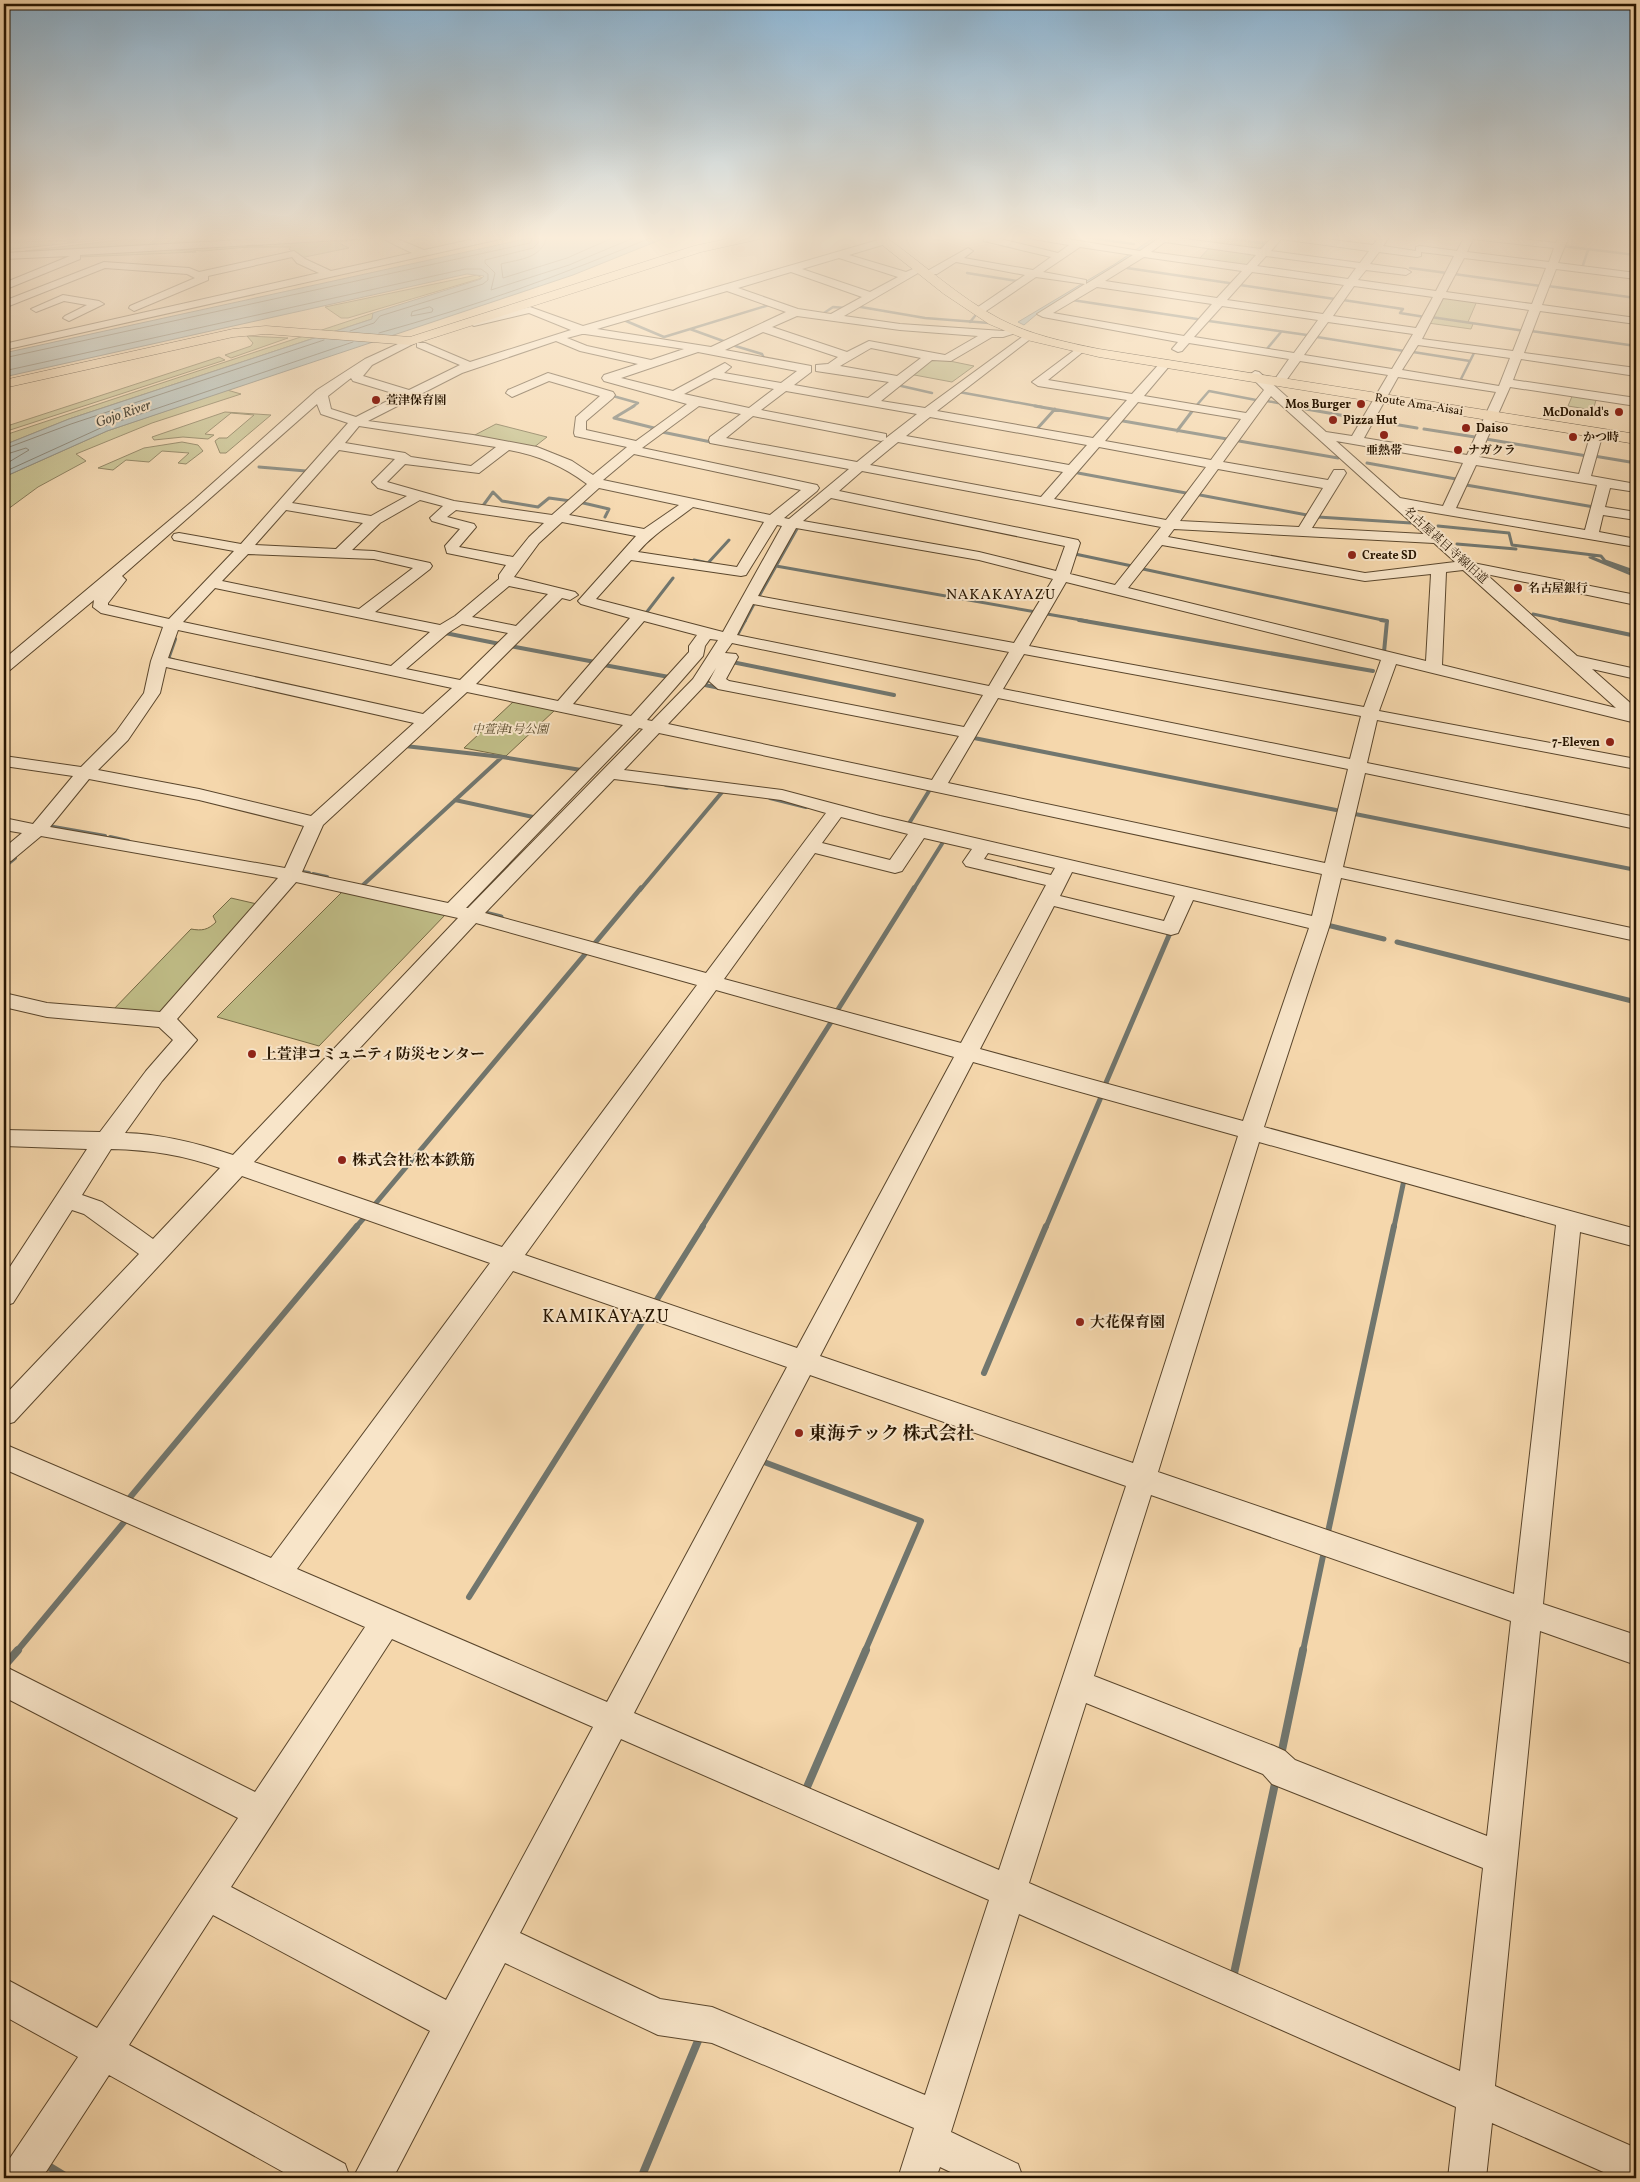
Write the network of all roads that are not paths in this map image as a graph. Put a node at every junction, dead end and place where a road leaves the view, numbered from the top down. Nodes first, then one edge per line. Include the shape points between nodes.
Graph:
1 (42, 338) edge
2 (212, 338) edge
3 (363, 338) edge
4 (423, 338) edge
5 (557, 338) joint
6 (630, 338) edge
7 (742, 338) edge
8 (790, 338) edge
9 (822, 338) edge
10 (982, 338) edge
11 (1008, 338) edge
12 (1055, 338) edge
13 (1060, 338) edge
14 (1174, 338) edge
15 (1312, 338) edge
16 (1416, 338) edge
17 (1427, 338) edge
18 (1524, 338) edge
19 (1186, 340) junction
20 (411, 342) junction
21 (810, 345) junction
22 (4, 347) edge
23 (698, 348) junction
24 (1080, 349) junction
25 (713, 351) junction
26 (846, 354) junction
27 (1518, 355) junction
28 (930, 356) junction
29 (743, 357) junction
30 (1298, 358) junction
31 (370, 360) junction
32 (652, 362) junction
33 (1166, 362) junction
34 (470, 366) junction
35 (830, 368) junction
36 (672, 369) dead end
37 (807, 369) junction
38 (1636, 372) edge
39 (1396, 373) junction
40 (688, 375) dead end
41 (706, 377) junction
42 (1258, 377) junction
43 (898, 380) junction
44 (4, 384) edge
45 (1276, 385) junction
46 (1506, 386) junction
47 (783, 387) junction
48 (320, 393) junction
49 (512, 393) dead end
50 (408, 394) junction
51 (679, 396) junction
52 (1380, 396) junction
53 (1135, 398) junction
54 (697, 402) junction
55 (871, 402) junction
56 (1636, 402) edge
57 (909, 409) junction
58 (325, 410) junction
59 (750, 412) junction
60 (925, 412) junction
61 (1492, 414) junction
62 (297, 415) junction
63 (1249, 417) junction
64 (356, 422) junction
65 (1033, 432) junction
66 (1598, 433) junction
67 (1323, 435) junction
68 (881, 437) junction
69 (1636, 437) edge
70 (898, 438) junction
71 (1356, 441) junction
72 (1096, 443) junction
73 (334, 445) junction
74 (507, 445) junction
75 (634, 447) junction
76 (1008, 458) junction
77 (1348, 458) junction
78 (404, 460) junction
79 (1470, 460) junction
80 (1215, 464) junction
81 (842, 465) junction
82 (859, 466) junction
83 (1072, 470) junction
84 (1584, 479) junction
85 (594, 482) junction
86 (1605, 482) junction
87 (1331, 485) junction
88 (1636, 488) edge
89 (828, 493) junction
90 (417, 496) junction
91 (1045, 501) junction
92 (1398, 502) junction
93 (690, 503) junction
94 (282, 505) junction
95 (453, 505) junction
96 (392, 510) junction
97 (1598, 510) junction
98 (1448, 511) junction
99 (1636, 516) edge
100 (437, 518) junction
101 (556, 519) junction
102 (773, 520) junction
103 (373, 521) junction
104 (794, 522) junction
105 (1170, 525) junction
106 (1303, 532) junction
107 (646, 534) junction
108 (1591, 536) junction
109 (179, 537) dead end
110 (1439, 539) junction
111 (1159, 540) junction
112 (1636, 543) edge
113 (244, 549) junction
114 (452, 550) junction
115 (340, 553) junction
116 (627, 555) junction
117 (515, 562) junction
118 (425, 566) junction
119 (1469, 566) junction
120 (1439, 568) junction
121 (113, 576) junction
122 (1062, 576) junction
123 (507, 580) junction
124 (210, 583) junction
125 (1119, 590) junction
126 (558, 593) junction
127 (749, 599) junction
128 (588, 600) junction
129 (1636, 600) edge
130 (362, 614) junction
131 (641, 615) junction
132 (460, 619) junction
133 (172, 624) junction
134 (442, 630) junction
135 (520, 631) junction
136 (706, 633) junction
137 (735, 637) junction
138 (1020, 648) junction
139 (1390, 657) junction
140 (1574, 660) junction
141 (159, 662) junction
142 (4, 667) edge
143 (1434, 668) junction
144 (394, 671) junction
145 (1636, 674) edge
146 (464, 686) junction
147 (995, 691) junction
148 (562, 707) junction
149 (1370, 714) junction
150 (1636, 717) edge
151 (426, 720) junction
152 (634, 723) junction
153 (654, 728) junction
154 (969, 733) junction
155 (4, 761) edge
156 (1636, 764) edge
157 (1358, 766) junction
158 (86, 772) junction
159 (609, 773) junction
160 (937, 787) junction
161 (837, 810) junction
162 (315, 823) junction
163 (1636, 823) edge
164 (4, 824) edge
165 (38, 829) junction
166 (919, 831) junction
167 (810, 846) junction
168 (4, 857) edge
169 (1332, 872) junction
170 (291, 875) junction
171 (1057, 882) junction
172 (1186, 893) junction
173 (462, 913) junction
174 (1320, 924) junction
175 (1636, 935) edge
176 (711, 981) junction
177 (4, 1000) edge
178 (165, 1020) junction
179 (967, 1052) junction
180 (1251, 1131) junction
181 (4, 1138) edge
182 (106, 1139) junction
183 (237, 1166) junction
184 (66, 1198) junction
185 (1569, 1220) junction
186 (1636, 1238) edge
187 (156, 1253) junction
188 (506, 1259) junction
189 (4, 1296) edge
190 (803, 1362) junction
191 (4, 1414) edge
192 (4, 1456) edge
193 (1142, 1479) junction
194 (276, 1574) junction
195 (1528, 1613) junction
196 (386, 1622) junction
197 (1636, 1650) edge
198 (4, 1681) edge
199 (1075, 1684) junction
200 (614, 1721) junction
201 (260, 1812) junction
202 (1502, 1859) junction
203 (1008, 1891) junction
204 (207, 1893) junction
205 (498, 1941) junction
206 (4, 1996) edge
207 (454, 2024) junction
208 (102, 2052) junction
209 (1476, 2096) junction
210 (932, 2129) junction
211 (1636, 2167) edge
212 (20, 2178) edge
213 (331, 2178) edge
214 (372, 2178) edge
215 (917, 2178) edge
216 (1004, 2178) edge
217 (1467, 2178) edge

1 - 22 street
2 - 44 main road
3 - 20 main road
4 - 20 main road
5 - 32 street via 584,349
5 - 34 street
6 - 23 street
7 - 25 street
8 - 21 street
9 - 21 street
10 - 28 street via 947,359
11 - 60 street
12 - 24 main road, Route Ama-Aisai
13 - 33 main road, Route Ama-Aisai via 1082,346
14 - 19 street
15 - 30 street
16 - 39 street
17 - 27 street
18 - 27 street
19 - 30 street
19 - 33 street
20 - 31 street
20 - 34 street
21 - 26 street
23 - 25 street
23 - 32 street
24 - 33 main road, Route Ama-Aisai
24 - 53 street via 1038,382
25 - 29 street
26 - 28 street via 869,344
26 - 35 street
27 - 38 street
27 - 46 street
28 - 43 street
29 - 37 street
29 - 41 street
30 - 39 street
30 - 45 street
31 - 48 street
31 - 50 street via 357,378
32 - 36 street
32 - 51 street via 608,378
33 - 42 main road, Route Ama-Aisai
33 - 53 street
34 - 50 street
35 - 37 street
35 - 43 street
37 - 47 street
39 - 46 street
39 - 52 street
40 - 41 street
41 - 47 street
41 - 51 street via 676,393
42 - 45 main road, Route Ama-Aisai
42 - 52 main road, Route Ama-Aisai
43 - 55 street
45 - 52 main road, Route Ama-Aisai
45 - 63 street
45 - 67 street, 名古屋甚目寺線旧道
46 - 56 street
46 - 61 street
47 - 55 street
47 - 59 street
48 - 58 street
48 - 62 street
49 - 75 street via 548,377 609,395 580,420 580,433
50 - 64 street
51 - 54 street
52 - 61 main road, Route Ama-Aisai
52 - 71 street
53 - 63 street
53 - 72 street
54 - 59 street
54 - 75 street
55 - 57 street
57 - 60 street
57 - 68 street
58 - 62 street
58 - 64 street
59 - 68 street
59 - 81 street via 715,440
60 - 65 street
60 - 70 street
61 - 66 main road, Route Ama-Aisai
61 - 69 main road, Route Ama-Aisai
61 - 79 street
62 - 121 street
63 - 80 street
64 - 73 street
64 - 74 street
65 - 72 street
65 - 76 street
66 - 69 main road, Route Ama-Aisai
66 - 84 street
67 - 71 street
67 - 77 street, 名古屋甚目寺線旧道
68 - 81 street
70 - 76 street
70 - 82 street
71 - 79 street
72 - 80 street
72 - 83 street
73 - 78 street via 396,454 405,457
73 - 94 street
74 - 78 street via 474,470
74 - 85 street via 552,456
75 - 85 street
75 - 102 street via 812,488
76 - 83 street
77 - 87 street
77 - 92 street, 名古屋甚目寺線旧道
78 - 90 street via 380,482 383,486
79 - 84 street
79 - 98 street
80 - 87 street
80 - 105 street
81 - 82 street
82 - 89 street
82 - 91 street
83 - 91 street
84 - 86 street
85 - 93 street
85 - 101 street
86 - 88 street
86 - 97 street
87 - 106 street
89 - 104 street
89 - 122 street via 1073,543
90 - 95 street
90 - 96 street
91 - 105 street
92 - 98 street
92 - 110 street, 名古屋甚目寺線旧道
93 - 102 street
93 - 107 street
94 - 103 street
94 - 113 street
95 - 100 street
95 - 101 street
96 - 100 street
96 - 103 street
97 - 99 street
97 - 108 street
98 - 108 street
100 - 114 street via 469,527
101 - 107 street
101 - 117 street
102 - 104 street
102 - 116 street via 741,572
103 - 115 street
104 - 122 street via 979,556
104 - 127 street
105 - 106 street
105 - 111 street
106 - 110 street
107 - 116 street
108 - 112 street
109 - 113 street
110 - 119 street, 名古屋甚目寺線旧道
111 - 120 street via 1365,577
111 - 125 street
113 - 115 street
113 - 124 street
114 - 117 street
114 - 118 street
115 - 118 street via 374,555
116 - 128 street
117 - 123 street via 506,575
118 - 130 street
119 - 120 street
119 - 129 street
119 - 140 street, 名古屋甚目寺線旧道
120 - 143 street
121 - 133 street via 119,580 100,602 101,607
121 - 142 street
122 - 125 street
122 - 138 street
123 - 126 street
123 - 132 street
124 - 130 street
124 - 133 street
125 - 139 street
126 - 128 street
126 - 135 street
127 - 137 street
127 - 138 street
128 - 131 street
130 - 134 street
131 - 136 street
131 - 148 street
132 - 134 street
132 - 135 street
133 - 141 street
133 - 144 street
134 - 144 street
135 - 146 street
136 - 137 street
136 - 152 street via 697,653
137 - 147 street
137 - 153 street via 699,682
137 - 154 street via 716,680 719,683
138 - 147 street
138 - 149 street
139 - 143 street
139 - 149 street
140 - 145 street
140 - 150 street, 名古屋甚目寺線旧道
141 - 151 street
141 - 158 street via 152,693 122,736
143 - 150 street
144 - 146 street
146 - 148 street
146 - 151 street
147 - 154 street
147 - 157 street
148 - 152 street
149 - 156 street
149 - 157 street
151 - 162 street
152 - 153 street
152 - 173 street
153 - 159 street
153 - 160 street
154 - 160 street
155 - 158 street
157 - 163 street
157 - 169 street
158 - 162 street via 227,800
158 - 165 street
159 - 161 street via 782,795
159 - 173 street
160 - 169 street
161 - 166 street
161 - 167 street
162 - 170 street
164 - 165 street
165 - 168 street
165 - 170 street
166 - 167 street via 895,867
166 - 171 street via 983,846 973,862
167 - 176 street
169 - 174 street
169 - 175 street
170 - 173 street
170 - 178 street
171 - 172 street
171 - 172 street via 1171,929
171 - 179 street
172 - 174 street
173 - 176 street
173 - 183 street
174 - 180 street
176 - 179 street
176 - 188 street
177 - 178 street via 46,1010
178 - 182 street via 186,1040
179 - 180 street
179 - 190 street
180 - 185 street
180 - 193 street
181 - 182 street
182 - 183 street via 153,1142 202,1153
182 - 184 street
183 - 187 street
183 - 188 street
184 - 187 street via 93,1208
184 - 189 street
185 - 186 street
185 - 195 street
187 - 191 street
188 - 190 street
188 - 194 street
190 - 193 street
190 - 200 street
192 - 194 street
193 - 195 street
193 - 199 street
194 - 196 street
195 - 197 street
195 - 202 street
196 - 200 street
196 - 201 street
198 - 201 street
199 - 202 street via 1274,1762 1284,1772
199 - 203 street
200 - 203 street
200 - 205 street
201 - 204 street
202 - 209 street
203 - 209 street
203 - 210 street
204 - 207 street
204 - 208 street
205 - 207 street
205 - 210 street via 658,2017 712,2026
206 - 208 street
207 - 214 street
208 - 212 street
208 - 213 street
209 - 211 street
209 - 217 street
210 - 215 street
210 - 216 street

